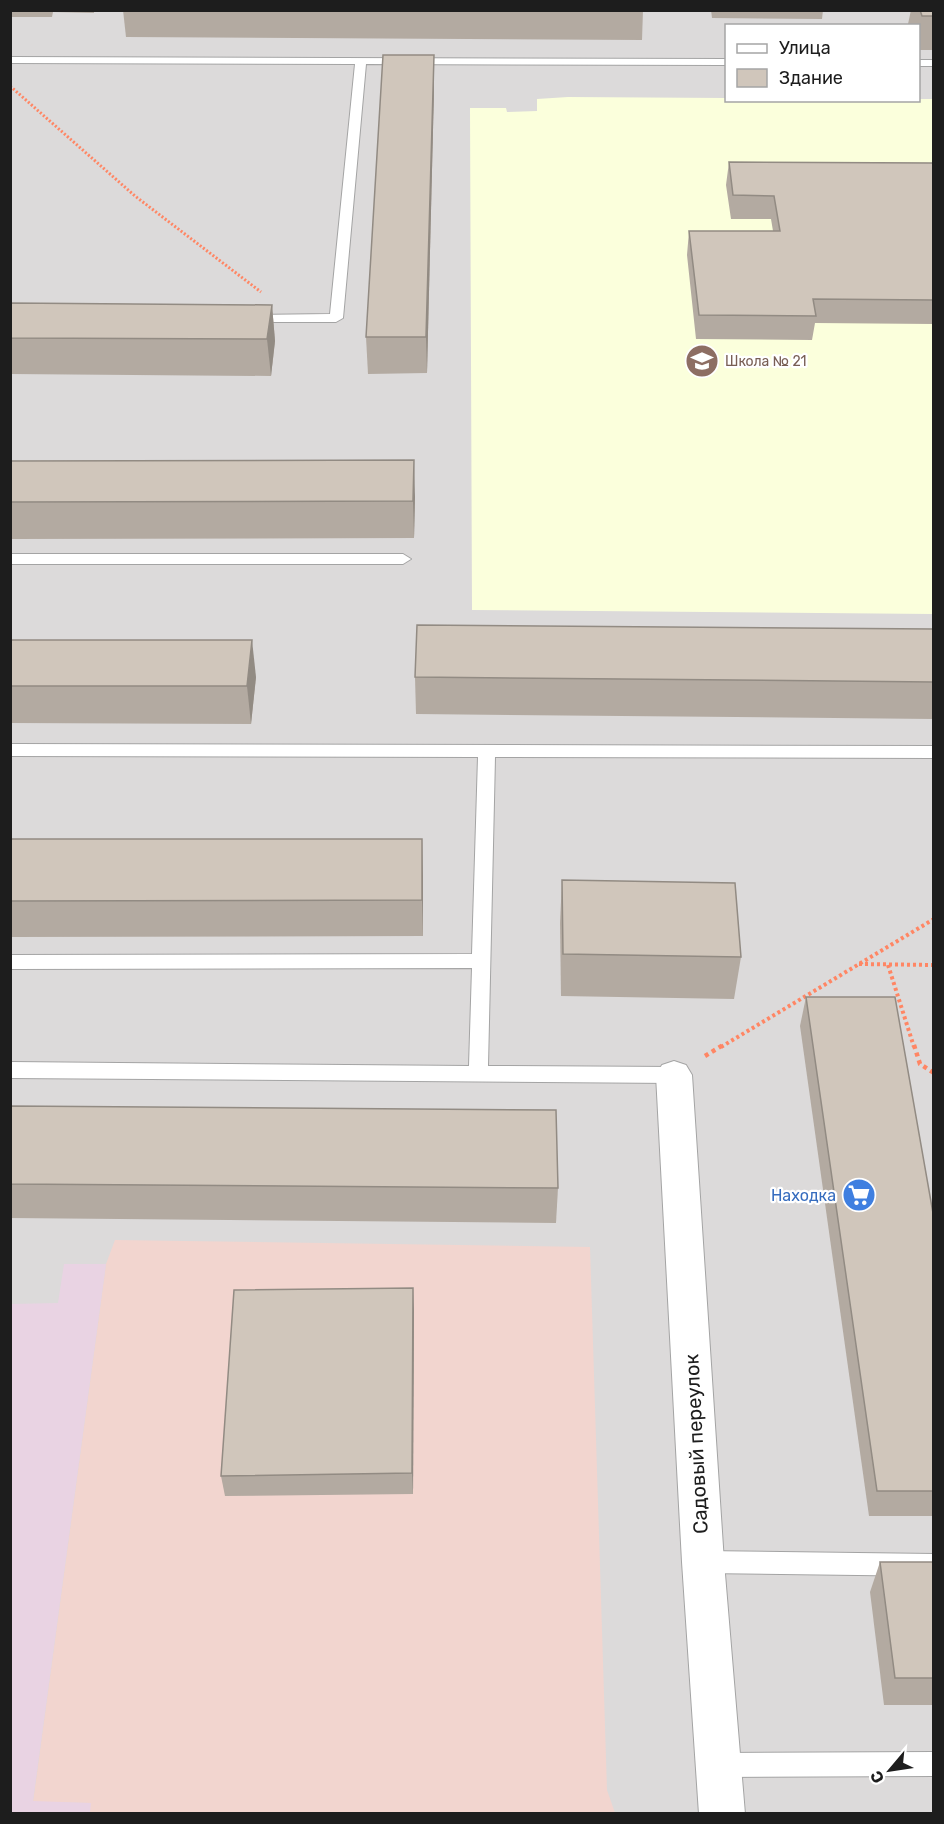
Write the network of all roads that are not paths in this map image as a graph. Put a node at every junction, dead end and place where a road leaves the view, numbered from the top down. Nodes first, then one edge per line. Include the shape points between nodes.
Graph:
1 (10, 60) edge
2 (361, 61) junction
3 (725, 63) edge
4 (236, 318) edge
5 (10, 559) edge
6 (403, 559) dead end
7 (10, 750) edge
8 (487, 751) junction
9 (933, 752) edge
10 (481, 960) junction
11 (10, 962) edge
12 (10, 1070) edge
13 (478, 1073) junction
14 (674, 1074) joint
15 (703, 1562) junction
16 (933, 1564) edge
17 (933, 1764) edge
18 (719, 1765) junction
19 (722, 1814) edge

1 - 2 lane
2 - 3 lane
2 - 4 lane via 336,318
5 - 6 lane
7 - 8 lane
8 - 9 lane
8 - 10 lane
10 - 11 lane
10 - 13 lane
12 - 13 lane
13 - 14 lane
14 - 15 street, Садовый переулок
15 - 16 lane
15 - 18 street, Садовый переулок
17 - 18 lane
18 - 19 street, Садовый переулок

